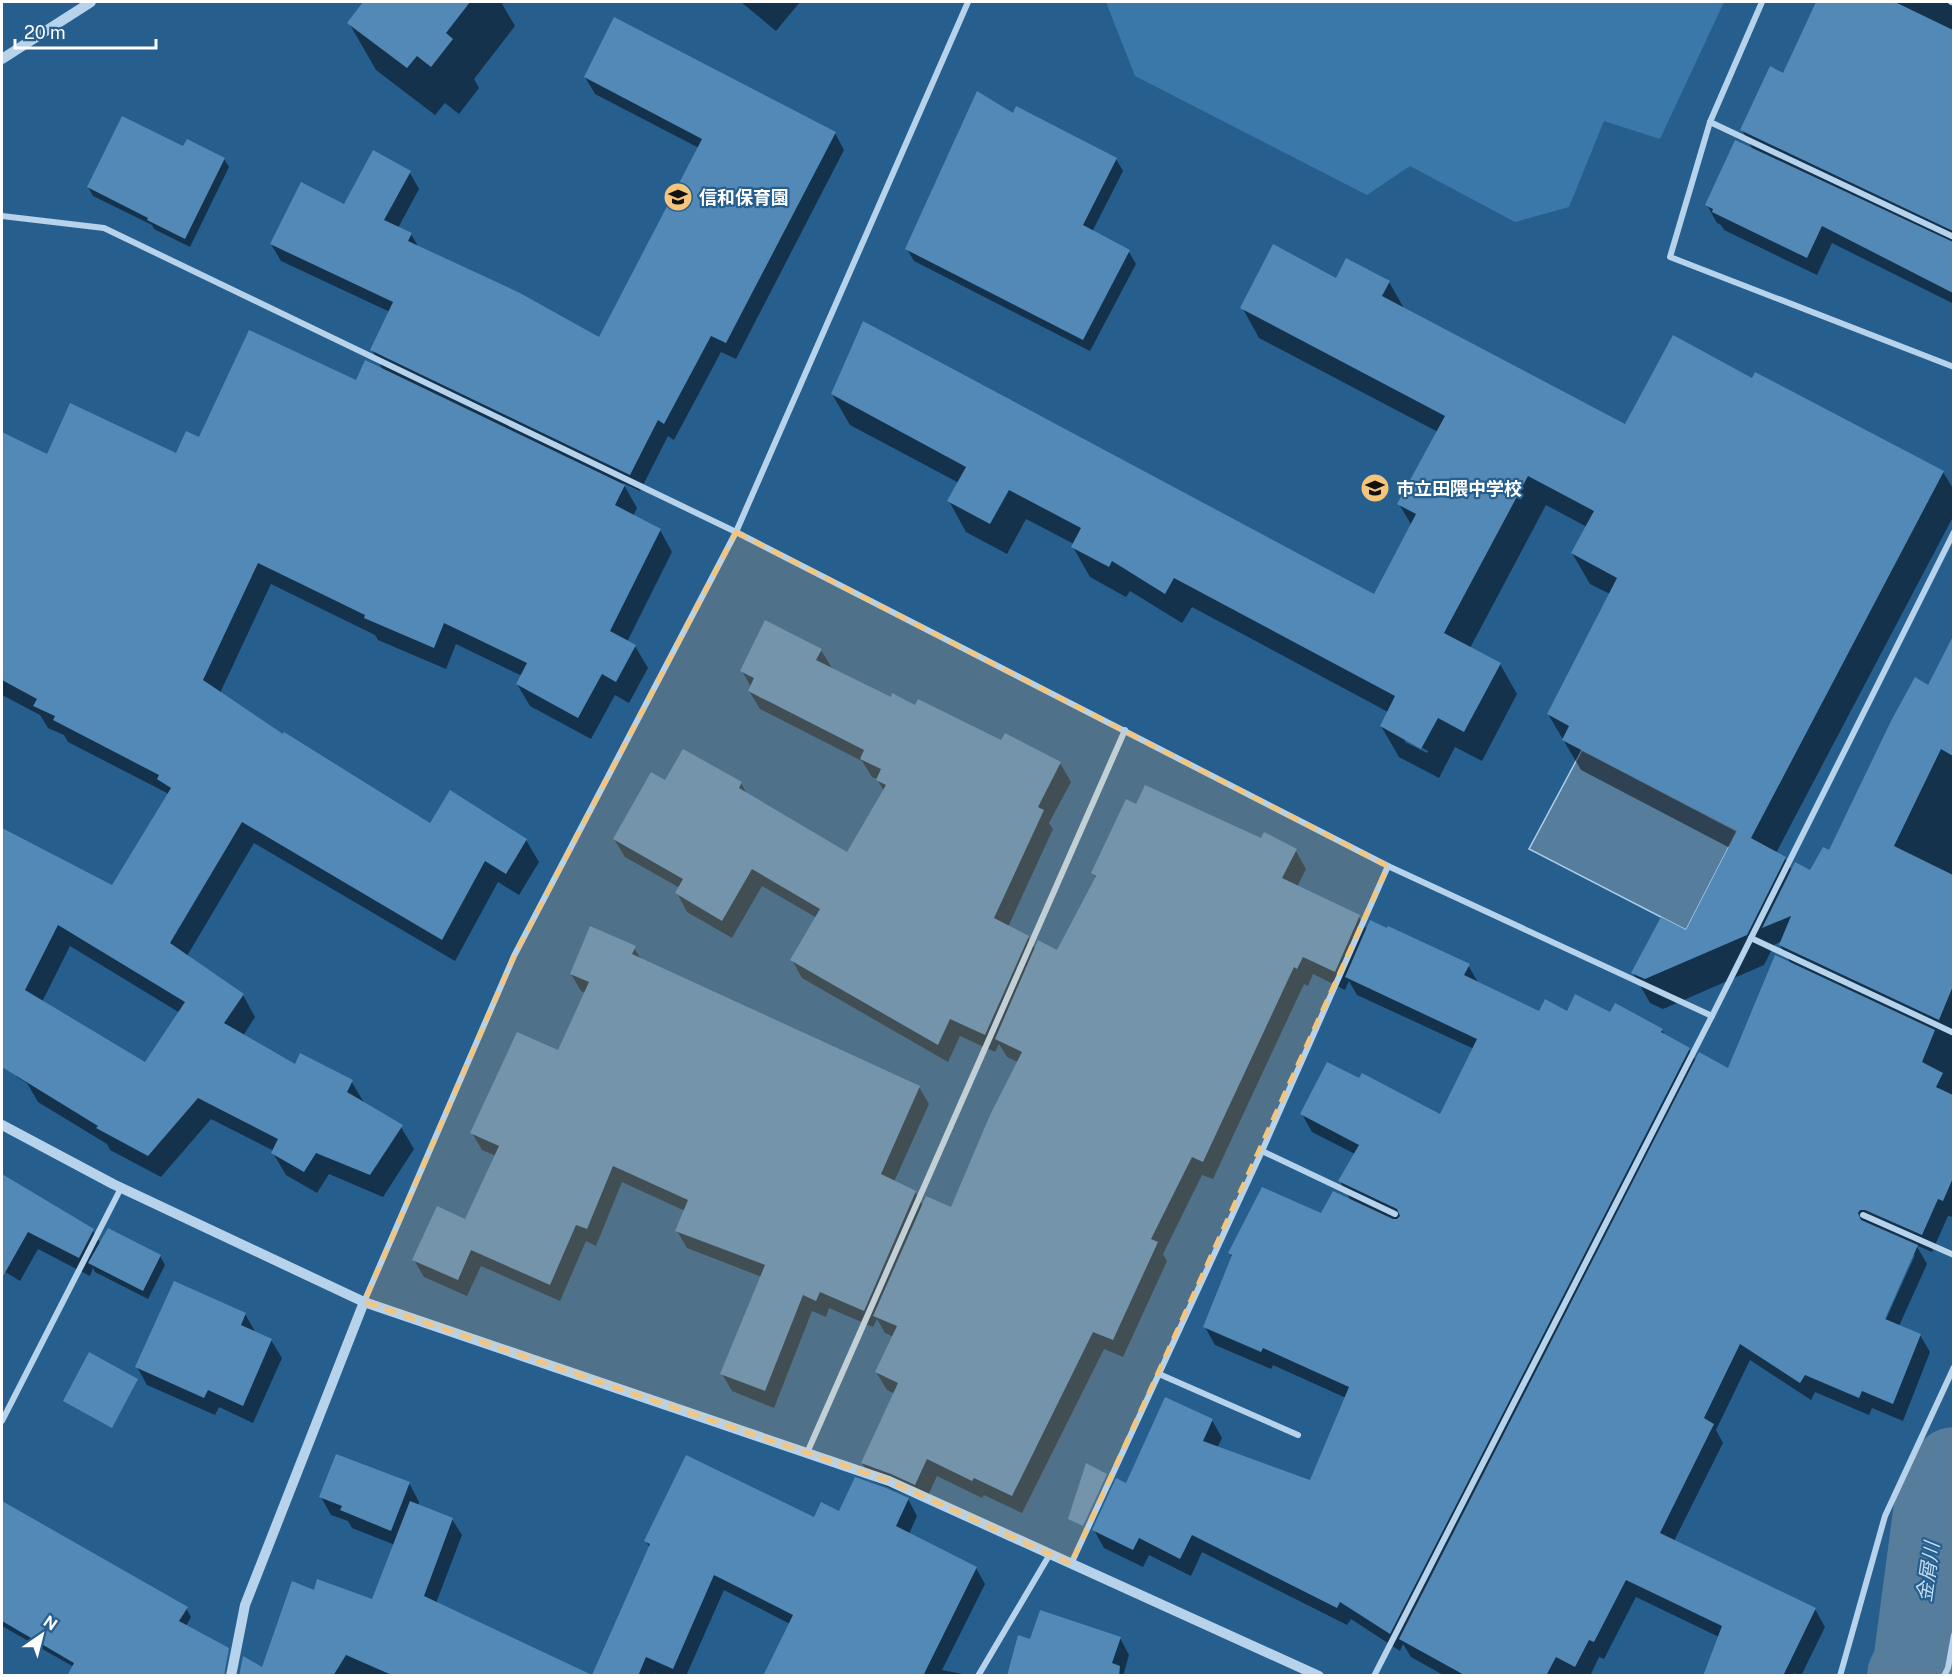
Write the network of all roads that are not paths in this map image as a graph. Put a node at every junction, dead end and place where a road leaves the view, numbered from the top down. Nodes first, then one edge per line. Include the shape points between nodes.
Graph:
1 (91, 2) edge
2 (968, 2) edge
3 (1762, 2) edge
4 (2, 59) edge
5 (1710, 122) junction
6 (2, 216) edge
7 (1953, 237) edge
8 (1953, 367) edge
9 (736, 532) junction
10 (1953, 532) edge
11 (1125, 730) junction
12 (1388, 866) junction
13 (1751, 938) junction
14 (1712, 1016) junction
15 (1953, 1033) edge
16 (2, 1125) edge
17 (1262, 1151) junction
18 (121, 1188) junction
19 (1395, 1214) dead end
20 (1863, 1215) dead end
21 (1953, 1255) edge
22 (364, 1302) junction
23 (1953, 1367) edge
24 (1159, 1374) junction
25 (2, 1421) edge
26 (1298, 1435) dead end
27 (807, 1453) junction
28 (1050, 1554) junction
29 (1071, 1564) junction
30 (1953, 1635) edge
31 (231, 1676) edge
32 (978, 1676) edge
33 (1319, 1676) edge
34 (1374, 1676) edge
35 (1840, 1676) edge
36 (1944, 1676) edge

1 - 4 street
2 - 9 street
3 - 5 street
5 - 7 street
5 - 8 street via 1670,257
6 - 9 street via 104,228
9 - 11 street
9 - 22 street via 514,957
10 - 13 street
11 - 12 street
11 - 27 street
12 - 14 street
12 - 17 street
13 - 14 street
13 - 15 street
14 - 34 street
16 - 18 street
17 - 19 street
17 - 24 street
18 - 22 street
18 - 25 street
20 - 21 street
22 - 27 street
22 - 31 street via 245,1605
23 - 35 street via 1885,1516
24 - 26 street
24 - 29 street
27 - 28 street via 889,1481
28 - 29 street
28 - 32 street
29 - 33 street
30 - 36 street

